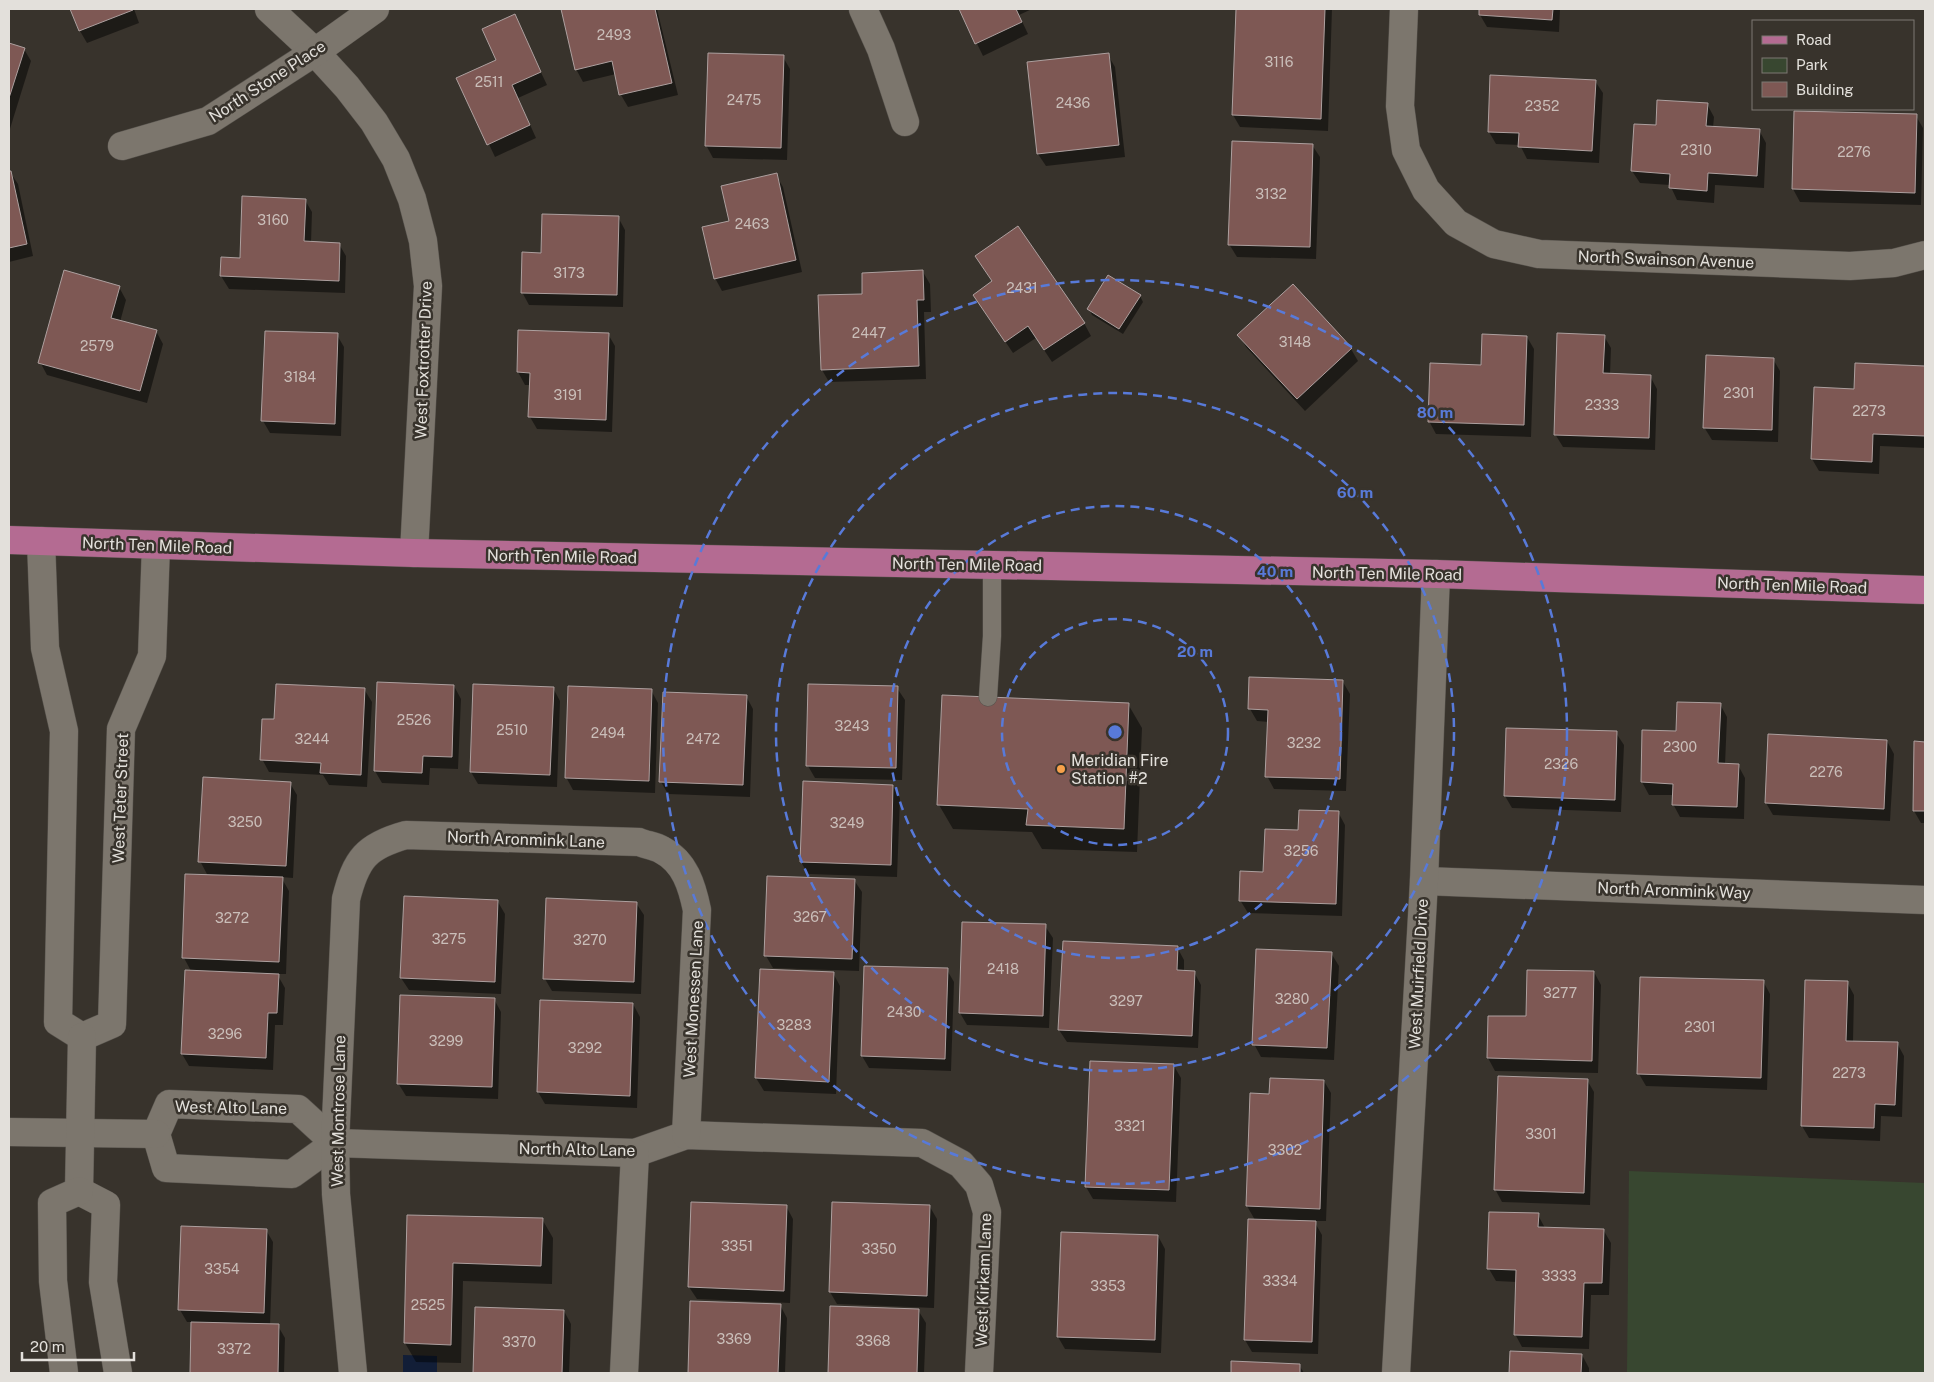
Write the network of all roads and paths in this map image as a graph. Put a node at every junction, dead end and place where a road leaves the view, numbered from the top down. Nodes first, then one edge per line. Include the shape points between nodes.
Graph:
1 (269, 9) edge
2 (376, 9) edge
3 (863, 9) edge
4 (1404, 9) edge
5 (314, 52) junction
6 (905, 122) dead end
7 (122, 146) dead end
8 (1925, 255) edge
9 (9, 540) edge
10 (41, 540) junction
11 (156, 544) junction
12 (414, 553) junction
13 (992, 565) junction
14 (1436, 574) junction
15 (1925, 590) edge
16 (988, 697) dead end
17 (367, 853) joint
18 (682, 866) joint
19 (1424, 881) junction
20 (1925, 900) edge
21 (82, 1037) junction
22 (9, 1132) edge
23 (80, 1132) junction
24 (156, 1134) junction
25 (686, 1135) junction
26 (336, 1143) junction
27 (635, 1153) junction
28 (961, 1164) joint
29 (79, 1191) junction
30 (64, 1373) edge
31 (118, 1373) edge
32 (353, 1373) edge
33 (624, 1373) edge
34 (980, 1373) edge
35 (1396, 1373) edge

1 - 5 street, West Foxtrotter Drive
2 - 5 street, North Stone Place
3 - 6 street via 882,49
4 - 8 street, North Swainson Avenue via 1400,106 1406,150 1426,190 1456,223 1494,244 1538,254 1850,266 1894,263
5 - 7 street, North Stone Place via 208,121
5 - 12 street, West Foxtrotter Drive via 347,87 396,159 412,199 423,241 428,286
9 - 10 main road, North Ten Mile Road
10 - 11 main road, North Ten Mile Road
10 - 21 street via 45,648 64,731 58,1022
11 - 12 main road, North Ten Mile Road
11 - 21 street, West Teter Street via 152,656 121,729 112,1024
12 - 13 main road, North Ten Mile Road
13 - 14 main road, North Ten Mile Road
13 - 16 lane
14 - 15 main road, North Ten Mile Road
14 - 19 street, West Muirfield Drive
17 - 18 street, North Aronmink Lane via 384,841 406,835 639,842 662,850
17 - 26 street, West Montrose Lane via 352,873 346,899
18 - 25 street, West Monessen Lane via 692,887 697,910
19 - 20 street, North Aronmink Way
19 - 35 street, West Muirfield Drive
21 - 23 street
22 - 23 street
23 - 24 street
23 - 29 street
24 - 26 street, West Alto Lane via 169,1104 298,1108
24 - 26 street via 166,1168 176,1169 292,1174
25 - 27 street, North Alto Lane
25 - 28 street, North Alto Lane via 922,1143
26 - 27 street, North Alto Lane
26 - 32 street, West Montrose Lane via 337,1218
27 - 33 street
28 - 34 street, West Kirkam Lane via 979,1185 987,1212
29 - 30 street via 52,1203 53,1282
29 - 31 street via 106,1205 103,1282

